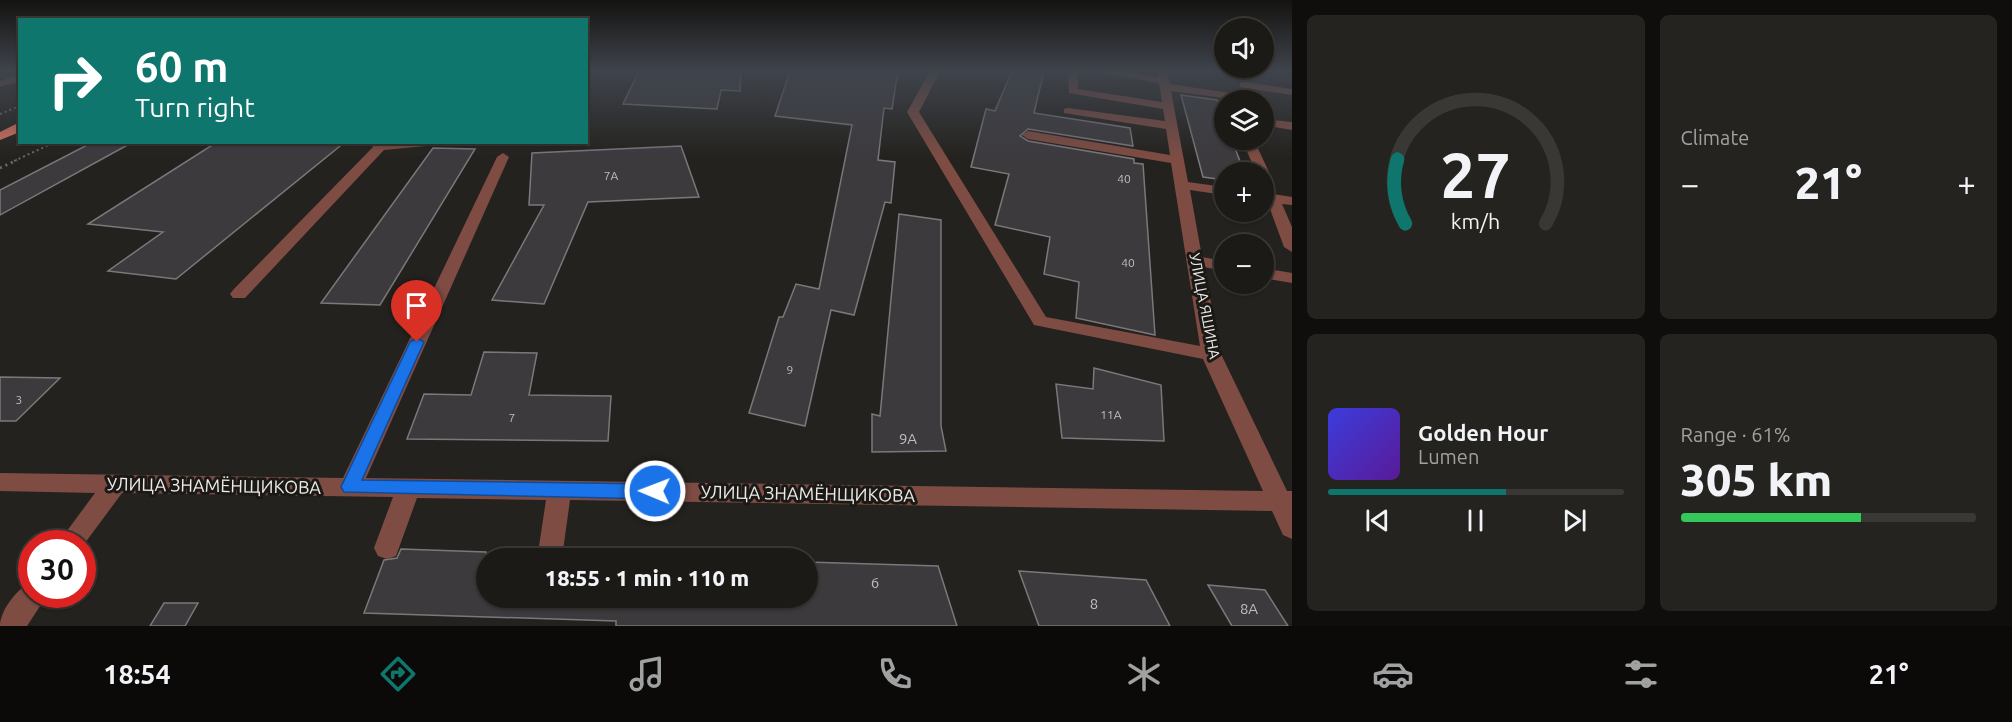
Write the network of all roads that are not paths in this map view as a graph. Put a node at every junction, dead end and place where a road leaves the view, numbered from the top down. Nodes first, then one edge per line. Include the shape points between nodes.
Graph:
1 (919, 100) edge
2 (1131, 100) edge
3 (1167, 100) edge
4 (1168, 106) junction
5 (1068, 111) dead end
6 (1274, 124) edge
7 (1172, 126) junction
8 (1292, 126) edge
9 (18, 128) edge
10 (1028, 135) dead end
11 (0, 136) edge
12 (394, 144) edge
13 (378, 145) edge
14 (503, 157) dead end
15 (1178, 160) junction
16 (1182, 184) junction
17 (1214, 189) edge
18 (1274, 199) edge
19 (1292, 201) edge
20 (1274, 210) edge
21 (1292, 247) edge
22 (1195, 261) junction
23 (1214, 264) edge
24 (1274, 275) edge
25 (1292, 278) edge
26 (239, 294) dead end
27 (1211, 354) junction
28 (0, 482) edge
29 (115, 484) junction
30 (350, 487) junction
31 (408, 488) junction
32 (559, 490) junction
33 (1284, 501) edge
34 (1292, 528) edge
35 (81, 530) edge
36 (387, 548) dead end
37 (552, 548) edge
38 (24, 608) edge
39 (10, 626) edge

1 - 27 street via 913,112 1040,321
2 - 4 street
3 - 4 street, УЛИЦА ЯШИНА
4 - 7 street, УЛИЦА ЯШИНА
5 - 7 street
6 - 8 street
7 - 15 street, УЛИЦА ЯШИНА
9 - 11 main road
10 - 15 street
12 - 13 street
13 - 26 street
14 - 30 street
15 - 16 street, УЛИЦА ЯШИНА
16 - 17 street
16 - 22 street, УЛИЦА ЯШИНА
18 - 19 street
20 - 21 street
22 - 23 street
22 - 27 street, УЛИЦА ЯШИНА
24 - 25 street
27 - 33 street, УЛИЦА ЯШИНА
28 - 29 street, УЛИЦА ЗНАМЁНЩИКОВА
29 - 30 street, УЛИЦА ЗНАМЁНЩИКОВА
29 - 35 street
30 - 31 street, УЛИЦА ЗНАМЁНЩИКОВА
31 - 32 street, УЛИЦА ЗНАМЁНЩИКОВА
31 - 36 street
32 - 33 street, УЛИЦА ЗНАМЁНЩИКОВА
32 - 37 street
33 - 34 street, УЛИЦА ЯШИНА
38 - 39 street

